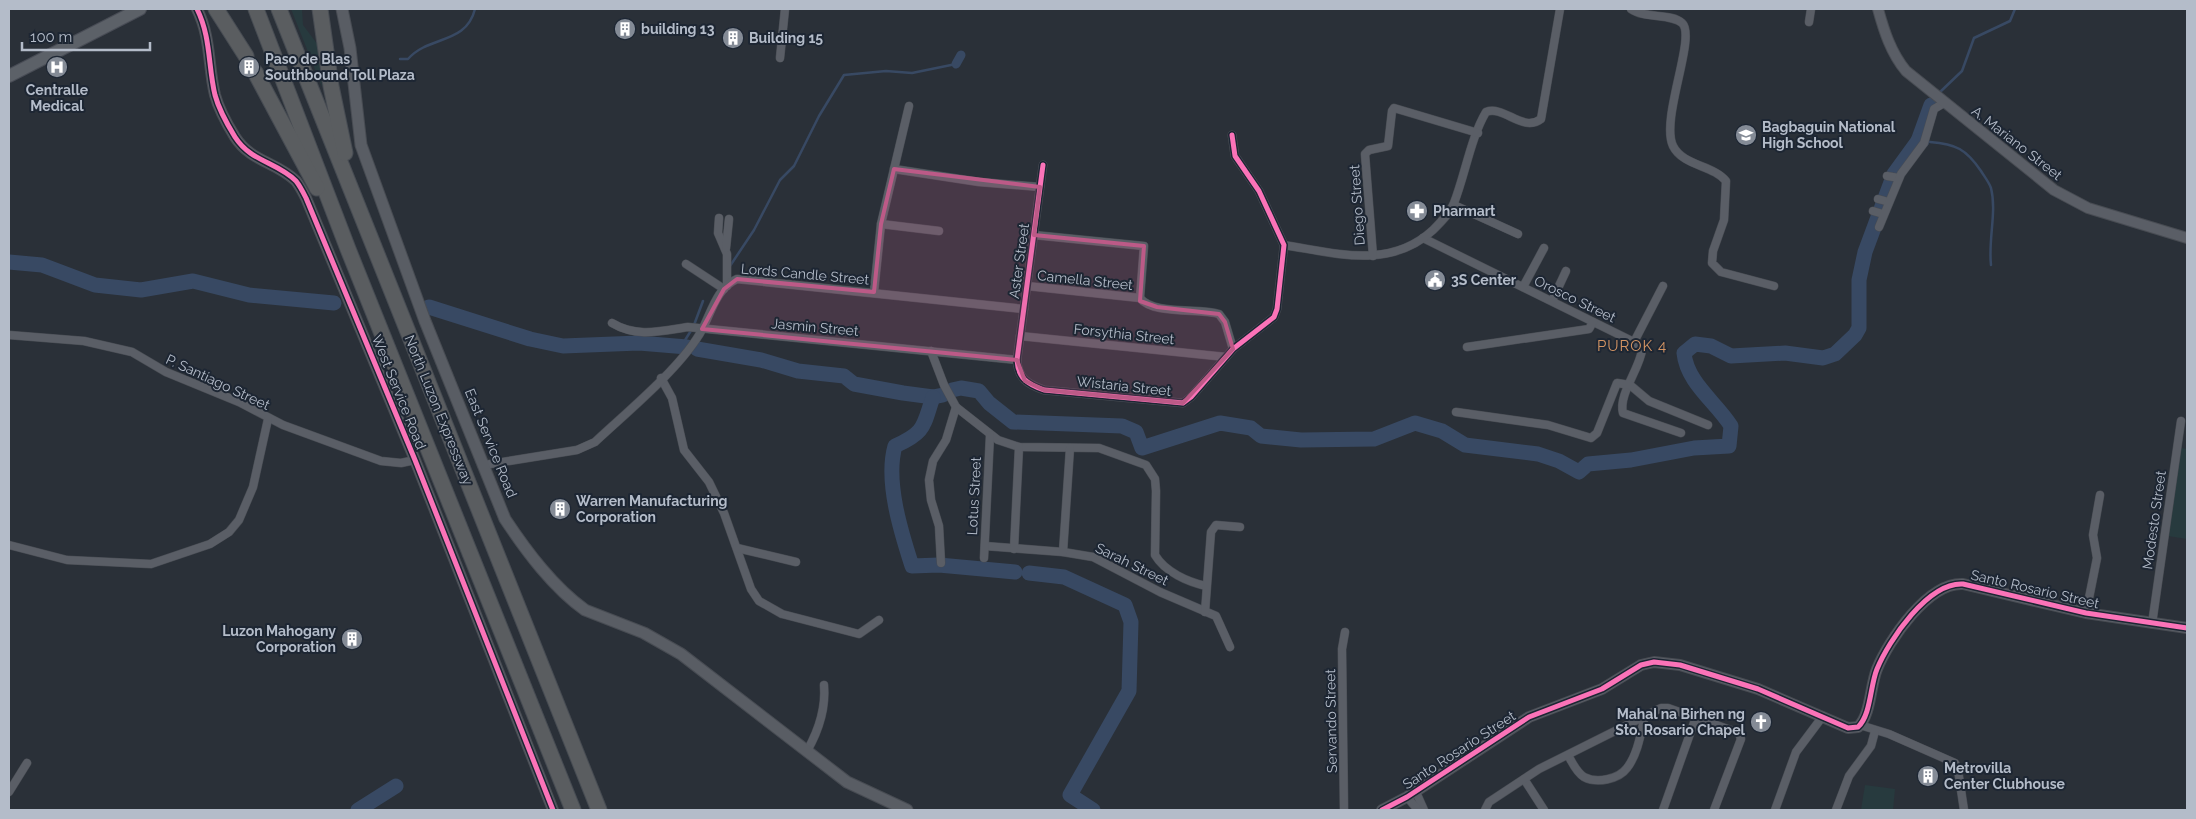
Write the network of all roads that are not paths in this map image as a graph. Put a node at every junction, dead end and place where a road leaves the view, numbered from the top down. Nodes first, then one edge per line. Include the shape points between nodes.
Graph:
1 (140, 9) edge
2 (197, 9) edge
3 (216, 9) edge
4 (256, 9) edge
5 (279, 9) edge
6 (320, 9) edge
7 (342, 9) edge
8 (785, 9) edge
9 (1560, 9) edge
10 (1630, 9) edge
11 (1811, 9) edge
12 (1878, 9) edge
13 (1809, 22) dead end
14 (246, 56) dead end
15 (780, 58) dead end
16 (255, 72) dead end
17 (9, 76) edge
18 (1940, 99) junction
19 (909, 106) dead end
20 (1478, 132) junction
21 (1232, 135) dead end
22 (1043, 165) dead end
23 (894, 169) junction
24 (1040, 187) junction
25 (1454, 205) junction
26 (359, 209) junction
27 (719, 218) dead end
28 (729, 218) dead end
29 (881, 224) junction
30 (1879, 228) dead end
31 (939, 231) dead end
32 (1518, 234) dead end
33 (1034, 235) junction
34 (1423, 238) junction
35 (2187, 238) edge
36 (1284, 246) junction
37 (1544, 248) dead end
38 (348, 249) junction
39 (726, 250) junction
40 (1373, 256) junction
41 (686, 264) dead end
42 (1566, 271) dead end
43 (1027, 286) junction
44 (1663, 286) dead end
45 (1774, 286) dead end
46 (1523, 287) junction
47 (725, 288) junction
48 (874, 292) junction
49 (1140, 298) junction
50 (1552, 301) junction
51 (1024, 309) junction
52 (1593, 322) junction
53 (612, 323) dead end
54 (702, 329) junction
55 (9, 335) edge
56 (1020, 336) junction
57 (1634, 342) junction
58 (1467, 347) dead end
59 (1233, 350) junction
60 (931, 351) junction
61 (1226, 357) junction
62 (1016, 360) junction
63 (661, 378) junction
64 (1630, 385) junction
65 (956, 406) junction
66 (1456, 412) dead end
67 (268, 419) junction
68 (2181, 421) dead end
69 (1708, 425) dead end
70 (1681, 433) dead end
71 (990, 435) junction
72 (1020, 447) junction
73 (1070, 448) junction
74 (414, 460) junction
75 (484, 465) junction
76 (2100, 495) dead end
77 (1240, 527) dead end
78 (9, 544) edge
79 (985, 546) junction
80 (737, 548) junction
81 (1014, 548) junction
82 (1063, 552) junction
83 (984, 558) dead end
84 (796, 562) dead end
85 (941, 563) dead end
86 (1206, 586) junction
87 (1205, 612) junction
88 (2086, 613) junction
89 (879, 620) dead end
90 (2152, 624) junction
91 (2187, 628) edge
92 (1345, 632) dead end
93 (1230, 647) dead end
94 (824, 685) dead end
95 (1645, 715) junction
96 (1823, 716) junction
97 (1696, 717) junction
98 (1860, 725) junction
99 (1875, 731) junction
100 (807, 751) junction
101 (1568, 755) junction
102 (27, 764) dead end
103 (1524, 779) junction
104 (9, 792) edge
105 (1416, 792) junction
106 (1407, 797) junction
107 (1485, 809) edge
108 (553, 810) edge
109 (573, 810) edge
110 (599, 810) edge
111 (907, 810) edge
112 (1344, 810) edge
113 (1382, 810) edge
114 (1418, 810) edge
115 (1424, 810) edge
116 (1544, 810) edge
117 (1663, 810) edge
118 (1714, 810) edge
119 (1775, 810) edge
120 (1836, 810) edge
121 (1964, 810) edge

1 - 17 main road
2 - 74 street, West Service Road via 207,35 220,112 242,147 252,156 288,174 306,198
3 - 14 highway
4 - 38 highway, North Luzon Expressway
5 - 26 highway, North Luzon Expressway
6 - 26 highway via 336,118
7 - 75 main road, East Service Road via 363,151 425,322
8 - 15 street
9 - 20 street via 1541,119 1527,124 1490,111 1483,117
10 - 45 street via 1640,14 1678,20 1685,29 1669,129 1673,146 1679,154 1722,175 1726,181 1724,220 1712,263 1721,272
11 - 13 street
12 - 18 street, A. Mariano Street via 1898,61
16 - 38 highway
18 - 30 street via 1924,143 1894,177 1879,212
18 - 35 street, A. Mariano Street via 2070,200 2105,214
19 - 23 street
20 - 25 street
20 - 40 street, Diego Street via 1394,108 1388,146 1369,150 1366,154
21 - 36 street via 1235,156 1259,191
22 - 24 street, Aster Street
23 - 24 street
23 - 29 street
24 - 33 street, Aster Street
25 - 32 street
25 - 34 street
26 - 110 highway, North Luzon Expressway
27 - 39 street via 718,233
28 - 39 street
29 - 31 street
29 - 48 street
33 - 43 street, Aster Street
33 - 49 street via 1144,246
34 - 40 street via 1398,252
34 - 46 street, Orosco Street
36 - 40 street
36 - 59 street via 1274,317
37 - 46 street
38 - 109 highway, North Luzon Expressway
39 - 47 street
41 - 47 street
42 - 50 street
43 - 49 street, Camella Street
43 - 51 street, Aster Street
44 - 57 street
46 - 50 street, Orosco Street
47 - 48 street, Lords Candle Street via 742,279
47 - 54 street, Lords Candle Street
48 - 51 street, Lords Candle Street
49 - 59 street, Camella Street via 1156,307 1218,314 1225,322
50 - 52 street, Orosco Street
51 - 56 street, Aster Street
52 - 57 street, Orosco Street
52 - 58 street via 1589,329
53 - 54 street, Jasmin Street via 626,331 639,332 688,326
54 - 60 street, Jasmin Street
54 - 63 street, Lords Candle Street via 686,354
55 - 67 street, P. Santiago Street via 84,341 132,352 166,372 239,402
56 - 61 street, Forsythia Street
56 - 62 street, Aster Street
57 - 64 street via 1642,350
59 - 61 street
60 - 62 street, Jasmin Street
60 - 65 street
61 - 62 street, Wistaria Street via 1182,403 1044,390 1032,386 1020,376
63 - 75 street, Lords Candle Street via 595,442 583,449
63 - 80 street via 672,398 684,450 709,482
64 - 66 street via 1617,383 1597,433 1591,438 1548,425
64 - 69 street via 1649,401
64 - 70 street via 1623,413
65 - 71 street
65 - 85 street via 946,440 933,461 928,480 939,526
67 - 74 street, P. Santiago Street via 381,461 401,463
67 - 78 street via 254,487 240,520 230,532 210,544 151,564 67,560
68 - 90 street, Modesto Street
71 - 72 street via 1008,445
71 - 79 street, Lotus Street
72 - 73 street
72 - 81 street
73 - 82 street
73 - 86 street via 1099,448 1146,464 1155,479 1155,555 1181,577
74 - 108 street, West Service Road
75 - 100 main road, East Service Road via 505,519 563,592 585,610 644,633 681,654
76 - 88 street via 2093,535 2097,558
77 - 86 street via 1216,525 1211,532
79 - 81 street, Sarah Street
79 - 83 street, Lotus Street
80 - 84 street
80 - 89 street via 751,589 768,608 859,634
81 - 82 street, Sarah Street
82 - 87 street, Sarah Street via 1093,557
86 - 87 street
87 - 93 street, Sarah Street via 1219,620
88 - 90 street, Santo Rosario Street
88 - 98 street, Santo Rosario Street via 1963,584 1950,584 1917,609 1891,641 1877,669
90 - 91 street, Santo Rosario Street
92 - 112 street, Servando Street via 1342,649
94 - 100 street via 824,710
95 - 97 street via 1668,708
95 - 101 street
95 - 101 street via 1633,755 1627,768 1618,776 1607,779 1584,777
96 - 98 street, Santo Rosario Street via 1848,728
96 - 105 street, Santo Rosario Street via 1718,676 1680,665 1654,662 1641,665 1602,689 1535,714
96 - 119 street via 1796,752
97 - 117 street
97 - 118 street via 1736,730 1741,736
98 - 99 street
99 - 120 street via 1870,746 1849,776
99 - 121 street via 1955,762
100 - 111 main road, East Service Road via 847,782
101 - 103 street
102 - 104 street
103 - 107 street
103 - 116 street
105 - 106 street, Santo Rosario Street
105 - 115 street
106 - 113 street, Santo Rosario Street
106 - 114 street

